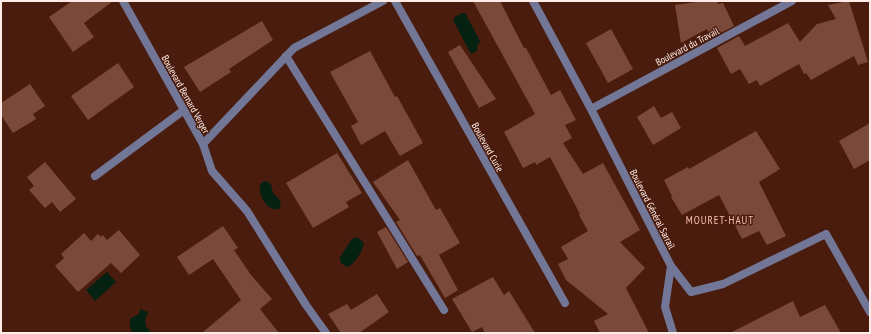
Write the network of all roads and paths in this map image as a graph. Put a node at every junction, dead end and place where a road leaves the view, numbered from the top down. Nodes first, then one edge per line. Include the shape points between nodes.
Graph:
1 (123, 1) edge
2 (383, 1) edge
3 (394, 1) edge
4 (534, 1) edge
5 (792, 1) edge
6 (286, 56) junction
7 (591, 109) junction
8 (184, 110) junction
9 (203, 144) junction
10 (95, 176) dead end
11 (671, 266) junction
12 (565, 303) dead end
13 (444, 310) dead end
14 (870, 312) edge
15 (326, 333) edge
16 (673, 333) edge

1 - 8 street, Boulevard Bernard Verger
2 - 6 street, Boulevard Bernard Verger via 294,48
3 - 12 street, Boulevard Curie
4 - 7 street, Boulevard Général Sarrail
5 - 7 street, Boulevard du Travail
6 - 9 street, Boulevard Bernard Verger
6 - 13 street
7 - 11 street, Boulevard Général Sarrail
8 - 9 street, Boulevard Bernard Verger
8 - 10 street
9 - 15 street via 212,171 247,212
11 - 14 street, Boulevard Général Sarrail via 692,292 723,284 826,234
11 - 16 street via 665,307

